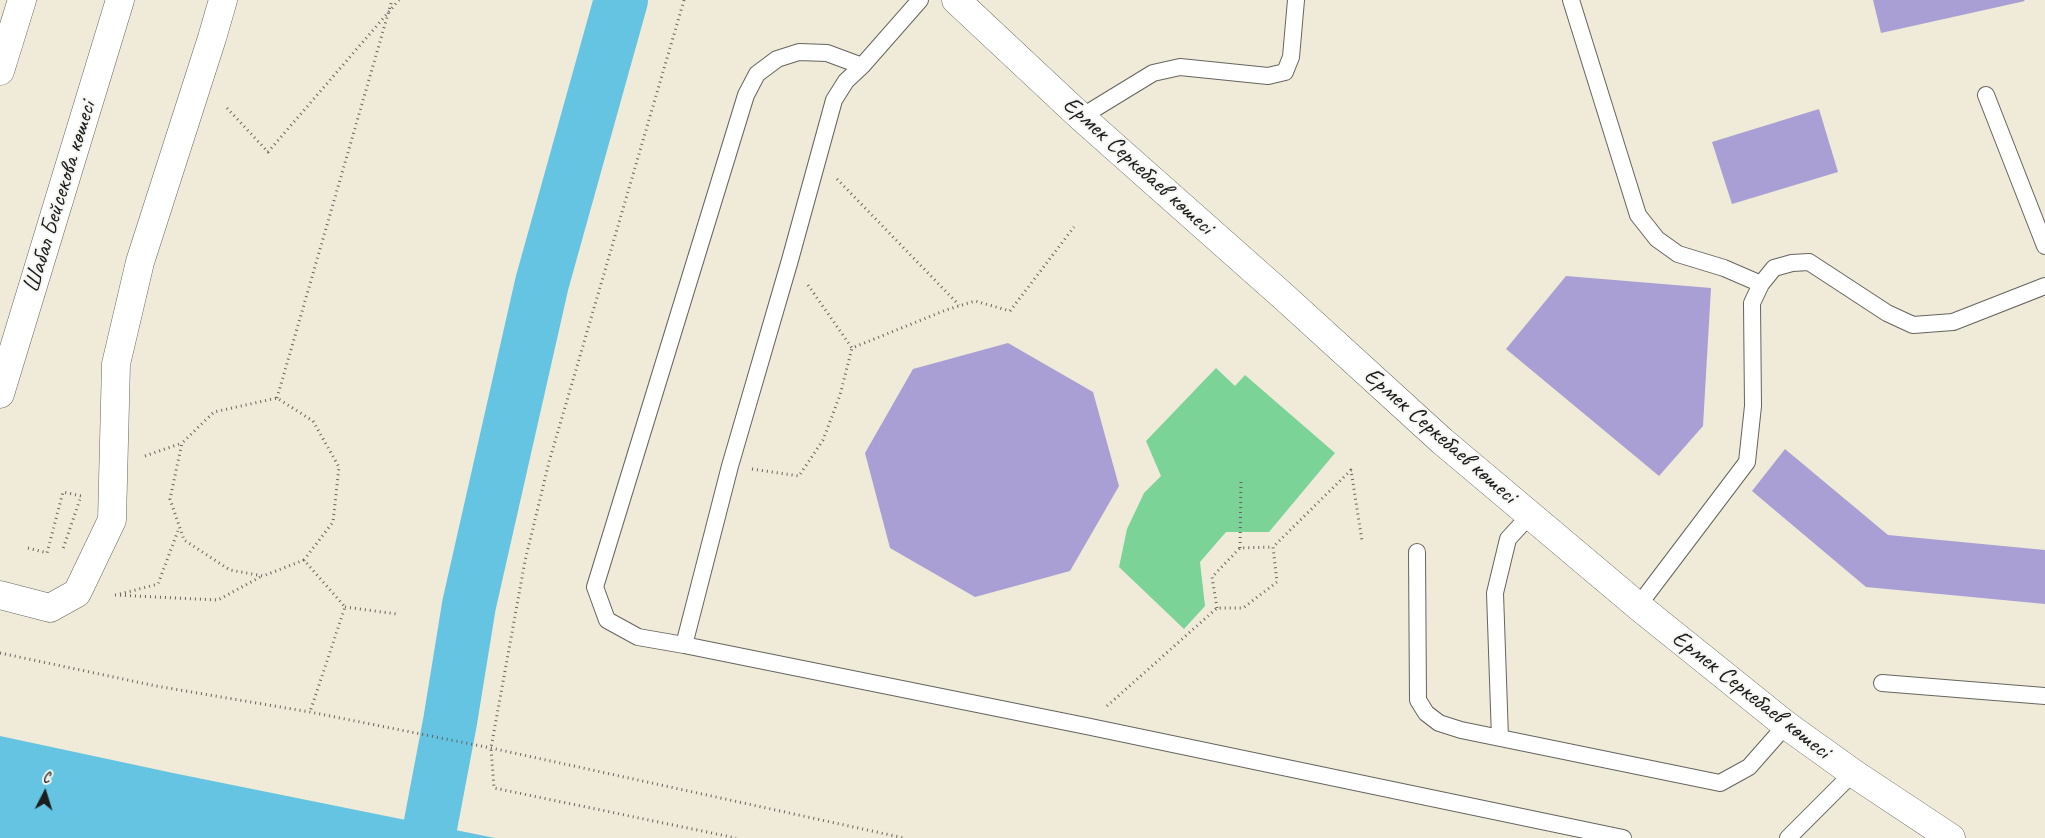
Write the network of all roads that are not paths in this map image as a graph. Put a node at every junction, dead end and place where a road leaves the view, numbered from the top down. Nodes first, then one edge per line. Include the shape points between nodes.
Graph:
1 (22, 0) edge
2 (120, 0) edge
3 (223, 0) edge
4 (920, 0) edge
5 (956, 0) edge
6 (1296, 0) edge
7 (1571, 0) edge
8 (862, 66) junction
9 (0, 71) edge
10 (1986, 95) dead end
11 (1081, 117) junction
12 (2045, 246) edge
13 (1761, 284) junction
14 (2045, 286) edge
15 (0, 394) edge
16 (1530, 515) junction
17 (1417, 552) dead end
18 (0, 595) edge
19 (1638, 606) junction
20 (684, 645) junction
21 (1882, 683) dead end
22 (2045, 696) edge
23 (1786, 725) junction
24 (1500, 738) junction
25 (1853, 773) junction
26 (1623, 838) edge
27 (1788, 838) edge
28 (1951, 838) edge

1 - 9 street
2 - 15 street, Шабал Бейсекова көшесі
3 - 18 street via 140,262 116,364 112,520 76,594 50,608
4 - 8 lane
5 - 11 street, Ермек Серкебаев көшесі
6 - 11 lane via 1291,57 1285,72 1268,76 1180,68 1153,73
7 - 13 lane via 1638,215 1657,239 1678,254
8 - 20 lane via 846,81 834,100 730,466
8 - 20 lane via 826,53 799,52 777,59 757,74 746,96 600,568 594,588 608,620 638,637
10 - 12 lane
11 - 16 street, Ермек Серкебаев көшесі via 1442,441
13 - 14 lane via 1774,268 1792,262 1809,262 1887,313 1913,325 1953,322
13 - 19 lane via 1752,303 1753,406 1747,462
16 - 19 street, Ермек Серкебаев көшесі
16 - 24 lane via 1508,539 1495,593
17 - 24 lane via 1418,700 1426,713 1439,723
19 - 23 street, Ермек Серкебаев көшесі
20 - 26 lane
21 - 22 lane
23 - 24 lane via 1749,768 1720,783
23 - 25 street, Ермек Серкебаев көшесі
25 - 27 lane
25 - 28 street, Ермек Серкебаев көшесі

